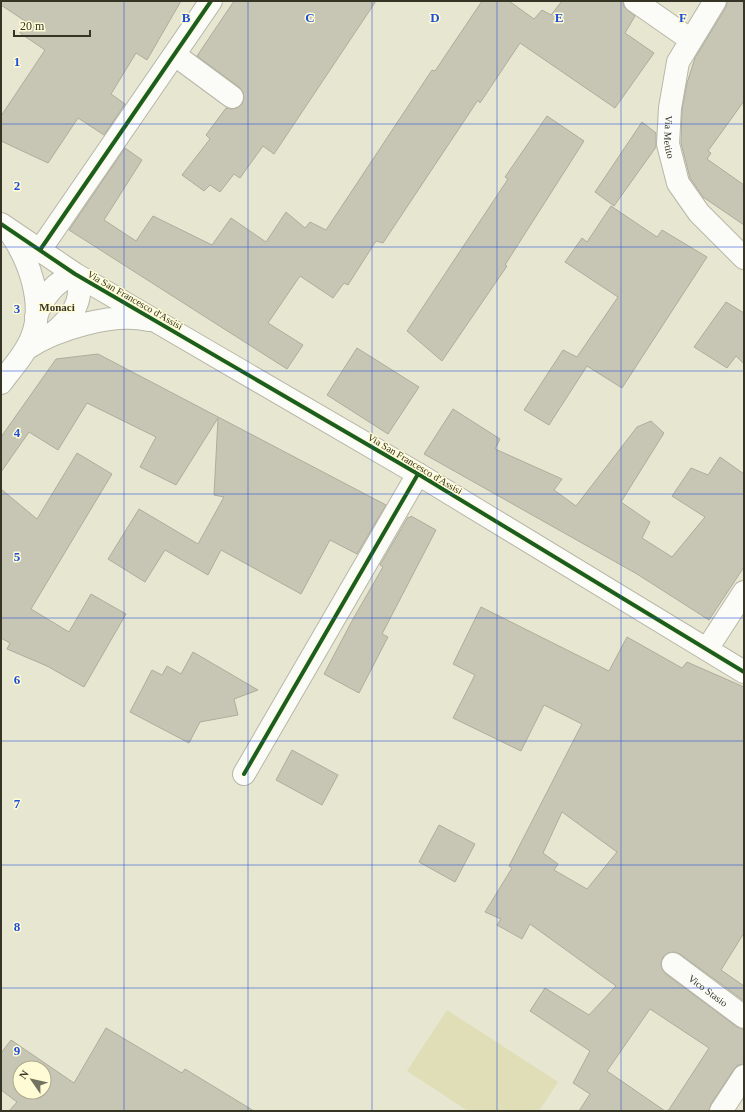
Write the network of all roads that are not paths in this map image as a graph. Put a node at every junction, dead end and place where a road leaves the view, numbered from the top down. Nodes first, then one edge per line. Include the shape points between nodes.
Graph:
1 (211, 1) edge
2 (634, 1) edge
3 (715, 1) edge
4 (691, 40) junction
5 (175, 55) junction
6 (232, 97) dead end
7 (4, 226) edge
8 (40, 250) junction
9 (744, 258) edge
10 (75, 274) junction
11 (36, 318) junction
12 (156, 321) junction
13 (52, 335) junction
14 (26, 349) junction
15 (1, 383) edge
16 (418, 474) junction
17 (744, 592) edge
18 (707, 649) junction
19 (744, 672) edge
20 (244, 774) dead end
21 (673, 964) dead end
22 (744, 1017) edge
23 (744, 1076) edge
24 (721, 1111) edge

1 - 5 street
2 - 4 street
3 - 4 street, Via Metito
4 - 9 street, Via Metito via 678,62 670,108 668,144 678,183 699,213
5 - 6 street
5 - 8 street
7 - 8 street, Via San Francesco d'Assisi
7 - 11 street via 19,245 27,263
8 - 10 street, Via San Francesco d'Assisi
10 - 11 street via 54,286
10 - 12 street, Via San Francesco d'Assisi
10 - 13 street via 80,284 77,305
11 - 14 street via 33,334
12 - 13 street via 136,317 116,318
12 - 16 street, Via San Francesco d'Assisi
13 - 14 street
14 - 15 street
16 - 18 street, Via San Francesco d'Assisi
16 - 20 street
17 - 18 street
18 - 19 street, Via San Francesco d'Assisi
21 - 22 street, Vico Stasio
23 - 24 street

